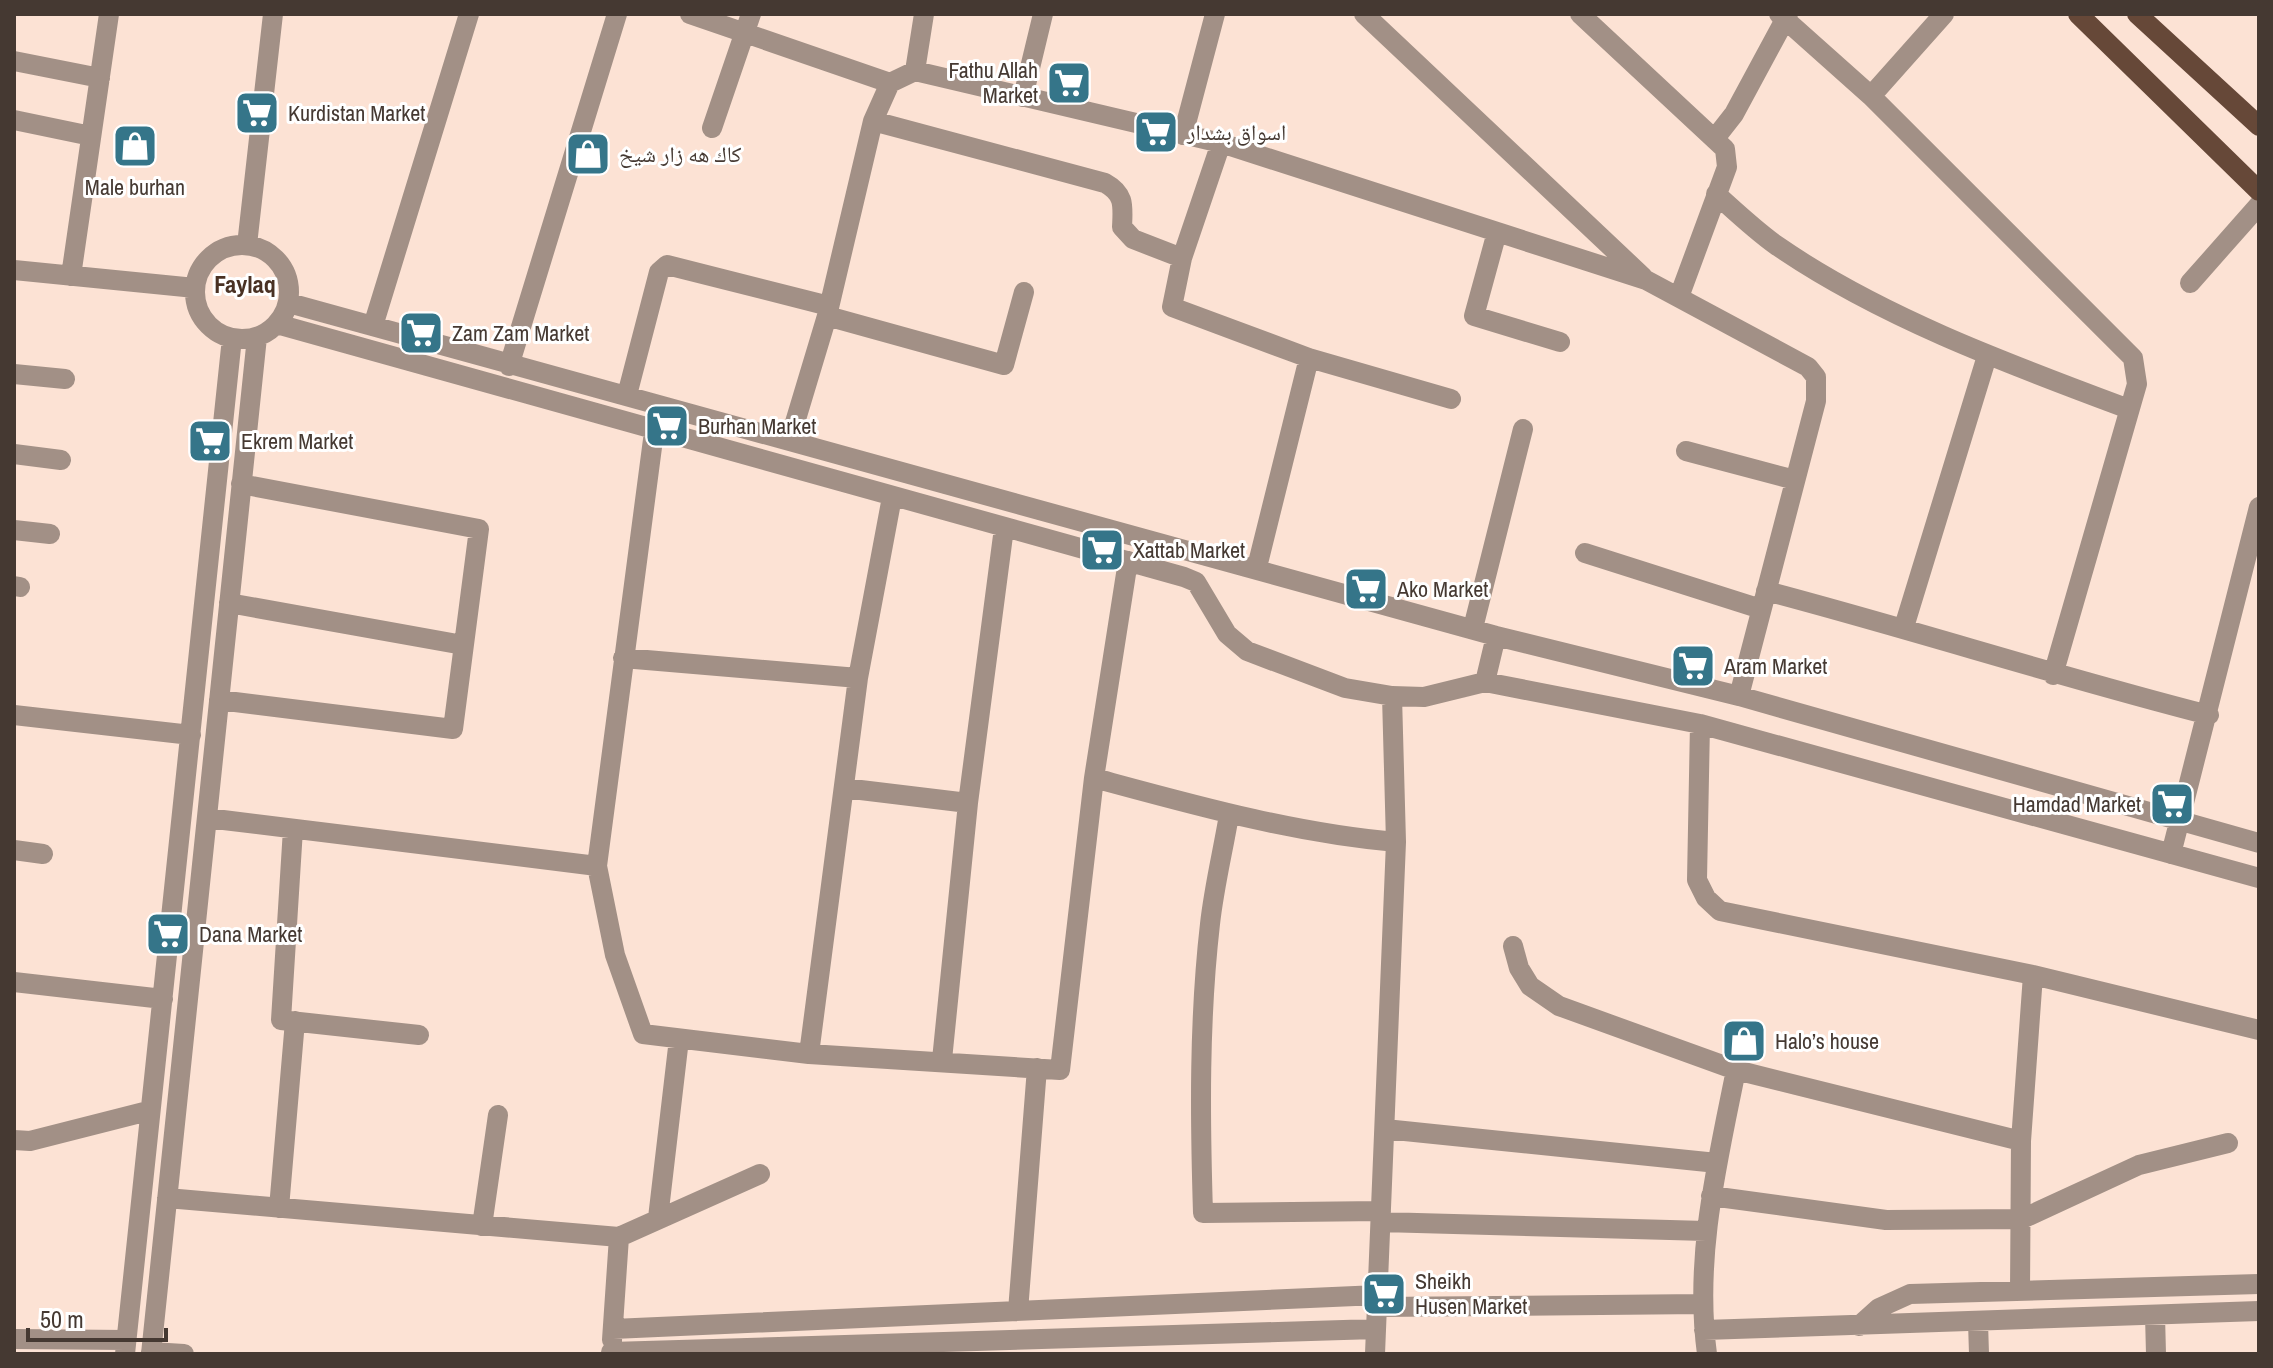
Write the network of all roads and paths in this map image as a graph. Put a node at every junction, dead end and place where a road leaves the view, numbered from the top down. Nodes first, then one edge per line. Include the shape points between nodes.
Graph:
1 (109, 14) edge
2 (273, 14) edge
3 (469, 14) edge
4 (617, 14) edge
5 (690, 14) edge
6 (924, 14) edge
7 (1043, 14) edge
8 (1215, 14) edge
9 (1364, 14) edge
10 (1580, 14) edge
11 (1944, 14) edge
12 (2078, 14) edge
13 (2137, 14) edge
14 (1783, 16) edge
15 (748, 22) edge
16 (14, 61) edge
17 (915, 71) junction
18 (100, 78) junction
19 (890, 83) junction
20 (1871, 96) junction
21 (1023, 97) junction
22 (14, 120) edge
23 (873, 121) junction
24 (2259, 126) edge
25 (712, 128) dead end
26 (1183, 135) junction
27 (91, 136) junction
28 (1716, 137) junction
29 (1221, 143) junction
30 (2259, 191) edge
31 (1716, 194) junction
32 (2259, 205) edge
33 (1497, 232) junction
34 (247, 245) junction
35 (1182, 258) junction
36 (14, 270) edge
37 (71, 276) junction
38 (1646, 280) junction
39 (2190, 283) dead end
40 (195, 288) junction
41 (1024, 292) dead end
42 (1679, 297) junction
43 (289, 303) junction
44 (828, 311) junction
45 (277, 324) junction
46 (373, 326) junction
47 (257, 337) junction
48 (232, 338) junction
49 (1560, 342) dead end
50 (1987, 356) junction
51 (1309, 358) junction
52 (509, 366) junction
53 (14, 374) edge
54 (65, 379) dead end
55 (627, 395) junction
56 (1451, 399) dead end
57 (2129, 409) junction
58 (1523, 429) dead end
59 (654, 432) junction
60 (790, 439) junction
61 (1686, 451) dead end
62 (14, 454) edge
63 (61, 460) dead end
64 (1795, 480) junction
65 (241, 484) junction
66 (892, 497) junction
67 (2259, 507) edge
68 (1004, 528) junction
69 (14, 530) edge
70 (50, 534) dead end
71 (1585, 553) dead end
72 (1215, 556) junction
73 (1128, 561) junction
74 (1257, 567) junction
75 (1204, 591) junction
76 (1763, 600) junction
77 (229, 603) junction
78 (1904, 627) junction
79 (1473, 628) junction
80 (1496, 636) junction
81 (463, 645) junction
82 (623, 658) junction
83 (2053, 675) junction
84 (858, 678) junction
85 (1485, 682) junction
86 (1392, 696) junction
87 (1739, 696) junction
88 (219, 700) junction
89 (14, 715) edge
90 (2209, 715) junction
91 (1700, 724) junction
92 (191, 735) junction
93 (1094, 778) junction
94 (844, 788) junction
95 (968, 803) junction
96 (1229, 815) junction
97 (207, 818) junction
98 (2180, 822) junction
99 (293, 829) junction
100 (1396, 842) junction
101 (2259, 843) edge
102 (14, 850) edge
103 (43, 854) dead end
104 (2171, 854) junction
105 (597, 866) junction
106 (2259, 878) edge
107 (1513, 946) dead end
108 (2033, 975) junction
109 (14, 982) edge
110 (163, 999) junction
111 (295, 1021) junction
112 (2259, 1030) edge
113 (419, 1035) dead end
114 (679, 1039) junction
115 (809, 1054) junction
116 (942, 1060) junction
117 (1037, 1068) junction
118 (1736, 1070) junction
119 (148, 1111) junction
120 (498, 1115) dead end
121 (1385, 1129) junction
122 (14, 1140) edge
123 (2021, 1141) junction
124 (2228, 1143) dead end
125 (1717, 1163) junction
126 (760, 1174) dead end
127 (1711, 1196) junction
128 (167, 1198) junction
129 (279, 1208) junction
130 (1381, 1216) junction
131 (658, 1218) junction
132 (2022, 1219) junction
133 (482, 1226) junction
134 (1706, 1231) junction
135 (619, 1237) junction
136 (2259, 1284) edge
137 (2103, 1288) junction
138 (2020, 1291) junction
139 (1377, 1301) junction
140 (1703, 1304) junction
141 (1018, 1311) junction
142 (2259, 1311) edge
143 (2155, 1315) junction
144 (2104, 1317) junction
145 (1978, 1322) junction
146 (1859, 1326) junction
147 (613, 1329) junction
148 (1376, 1329) junction
149 (1704, 1330) junction
150 (14, 1339) edge
151 (126, 1347) edge
152 (151, 1353) edge
153 (611, 1353) edge
154 (636, 1353) edge
155 (184, 1354) edge
156 (1375, 1354) edge
157 (1707, 1354) edge
158 (1979, 1354) edge
159 (2156, 1354) edge

1 - 18 street
2 - 34 street
3 - 46 street
4 - 52 street
5 - 15 street
6 - 17 street
7 - 21 street
8 - 26 street
9 - 38 street
10 - 28 street
11 - 20 street
12 - 30 main road
13 - 24 main road
14 - 20 street
14 - 28 street via 1734,114
15 - 19 street
15 - 25 street
16 - 18 street
17 - 19 street
17 - 21 street
18 - 27 street
19 - 23 street
20 - 57 street via 2128,351 2138,375
21 - 26 street
22 - 27 street
23 - 35 street via 1105,183 1118,190 1122,227 1133,239
23 - 44 street
26 - 29 street
27 - 37 street
28 - 31 street via 1725,149 1727,167
29 - 33 street
29 - 35 street
31 - 42 street
31 - 50 street via 1805,264
32 - 39 street
33 - 38 street
33 - 49 street via 1474,316
34 - 40 street via 226,248 208,259
34 - 43 street via 269,252 284,269
35 - 51 street via 1172,300 1176,311
36 - 37 street
37 - 40 street
38 - 42 street
40 - 48 street via 204,320
41 - 44 street via 1004,365
42 - 64 street via 1808,367 1816,377 1816,401
43 - 45 street
43 - 46 street
44 - 55 street via 667,265 659,272
44 - 60 street
45 - 47 street
45 - 59 street
46 - 52 street
47 - 48 street
47 - 65 street
48 - 92 street
50 - 57 street
50 - 78 street
51 - 56 street
51 - 74 street
52 - 55 street
53 - 54 street
55 - 60 street
57 - 83 street
58 - 79 street
59 - 66 street
59 - 82 street
60 - 72 street
61 - 64 street
62 - 63 street
64 - 76 street
65 - 77 street
65 - 81 street via 479,529
66 - 68 street
66 - 84 street
67 - 90 street
68 - 73 street
68 - 95 street
69 - 70 street
71 - 76 street
72 - 74 street
72 - 75 street
73 - 75 street via 1184,577
73 - 93 street
74 - 79 street
75 - 86 street via 1227,634 1247,651 1345,688
76 - 78 street
76 - 87 street
77 - 81 street
77 - 88 street
78 - 83 street
79 - 80 street
80 - 85 street
80 - 87 street
81 - 88 street via 453,729
82 - 84 street
82 - 105 street
83 - 90 street
84 - 94 street
85 - 86 street via 1424,697
85 - 91 street
86 - 100 street
87 - 98 street
88 - 97 street
89 - 92 street
90 - 98 street
91 - 104 street
91 - 108 street via 1697,880 1720,911
92 - 110 street
93 - 96 street
93 - 117 street via 1060,1070
94 - 95 street
94 - 115 street
95 - 116 street
96 - 100 street via 1329,836
96 - 130 street via 1205,981 1203,1213
97 - 99 street
97 - 128 street
98 - 101 street
98 - 104 street
99 - 105 street
99 - 111 street via 281,1020
100 - 121 street
102 - 103 street
104 - 106 street
105 - 114 street via 615,955 643,1034
107 - 118 street via 1519,968 1541,997
108 - 112 street
108 - 123 street
109 - 110 street
110 - 119 street
111 - 113 street
111 - 129 street
114 - 115 street
114 - 131 street
115 - 116 street
116 - 117 street
117 - 141 street
118 - 123 street
118 - 125 street
119 - 122 street via 30,1141
119 - 151 street
120 - 133 street
121 - 125 street
121 - 130 street
123 - 132 street
124 - 132 street via 2139,1165
125 - 127 street
126 - 131 street
127 - 132 street via 1886,1220
127 - 134 street
128 - 129 street
128 - 152 street
129 - 133 street
130 - 134 street
130 - 139 street
131 - 135 street
132 - 138 street
133 - 135 street
134 - 140 street
135 - 147 street
136 - 137 street
137 - 138 street
137 - 144 street
138 - 146 street via 1910,1294 1879,1308
139 - 140 street
139 - 141 street
139 - 148 street
140 - 149 street
141 - 147 street
142 - 143 street
143 - 144 street
143 - 159 street
144 - 145 street
145 - 146 street
145 - 158 street
146 - 149 street
147 - 153 street
148 - 154 street
148 - 156 street
149 - 157 street
150 - 151 street
152 - 155 street
153 - 154 street

